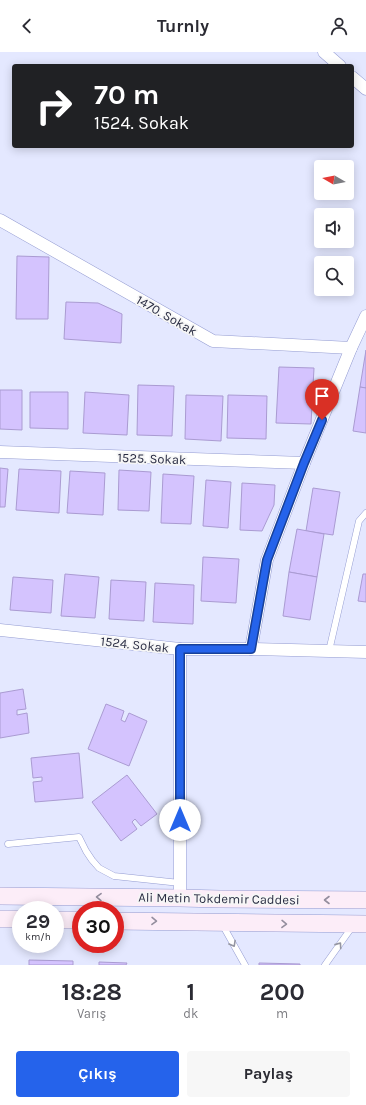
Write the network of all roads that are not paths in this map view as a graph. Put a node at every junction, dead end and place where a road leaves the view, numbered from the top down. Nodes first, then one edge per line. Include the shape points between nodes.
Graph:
1 (324, 52) edge
2 (338, 64) edge
3 (354, 79) edge
4 (366, 90) edge
5 (0, 220) edge
6 (365, 321) edge
7 (351, 348) junction
8 (0, 452) edge
9 (304, 463) junction
10 (366, 513) edge
11 (0, 630) edge
12 (180, 649) junction
13 (251, 649) junction
14 (329, 651) junction
15 (366, 652) edge
16 (8, 844) dead end
17 (180, 890) junction
18 (0, 896) edge
19 (366, 900) edge
20 (0, 918) edge
21 (12, 919) edge
22 (124, 921) edge
23 (222, 923) junction
24 (360, 924) edge
25 (245, 965) edge
26 (325, 965) edge

1 - 2 street
3 - 4 street
5 - 7 street, 1470. Sokak via 213,341
6 - 7 street
7 - 9 street
8 - 9 street, 1525. Sokak
9 - 13 street via 267,560
10 - 14 lane via 360,521
11 - 12 street, 1524. Sokak
12 - 13 street, 1524. Sokak
12 - 17 street
13 - 14 street, 1524. Sokak
14 - 15 street, 1524. Sokak
16 - 17 lane via 79,837 86,852 99,868 114,876
17 -> 18 main road, Ali Metin Tokdemir Caddesi
19 -> 17 main road, Ali Metin Tokdemir Caddesi via 220,899
20 - 21 main road
22 -> 23 main road, Ali Metin Tokdemir Caddesi
23 -> 24 main road, Ali Metin Tokdemir Caddesi
23 -> 25 lane
26 -> 24 lane

